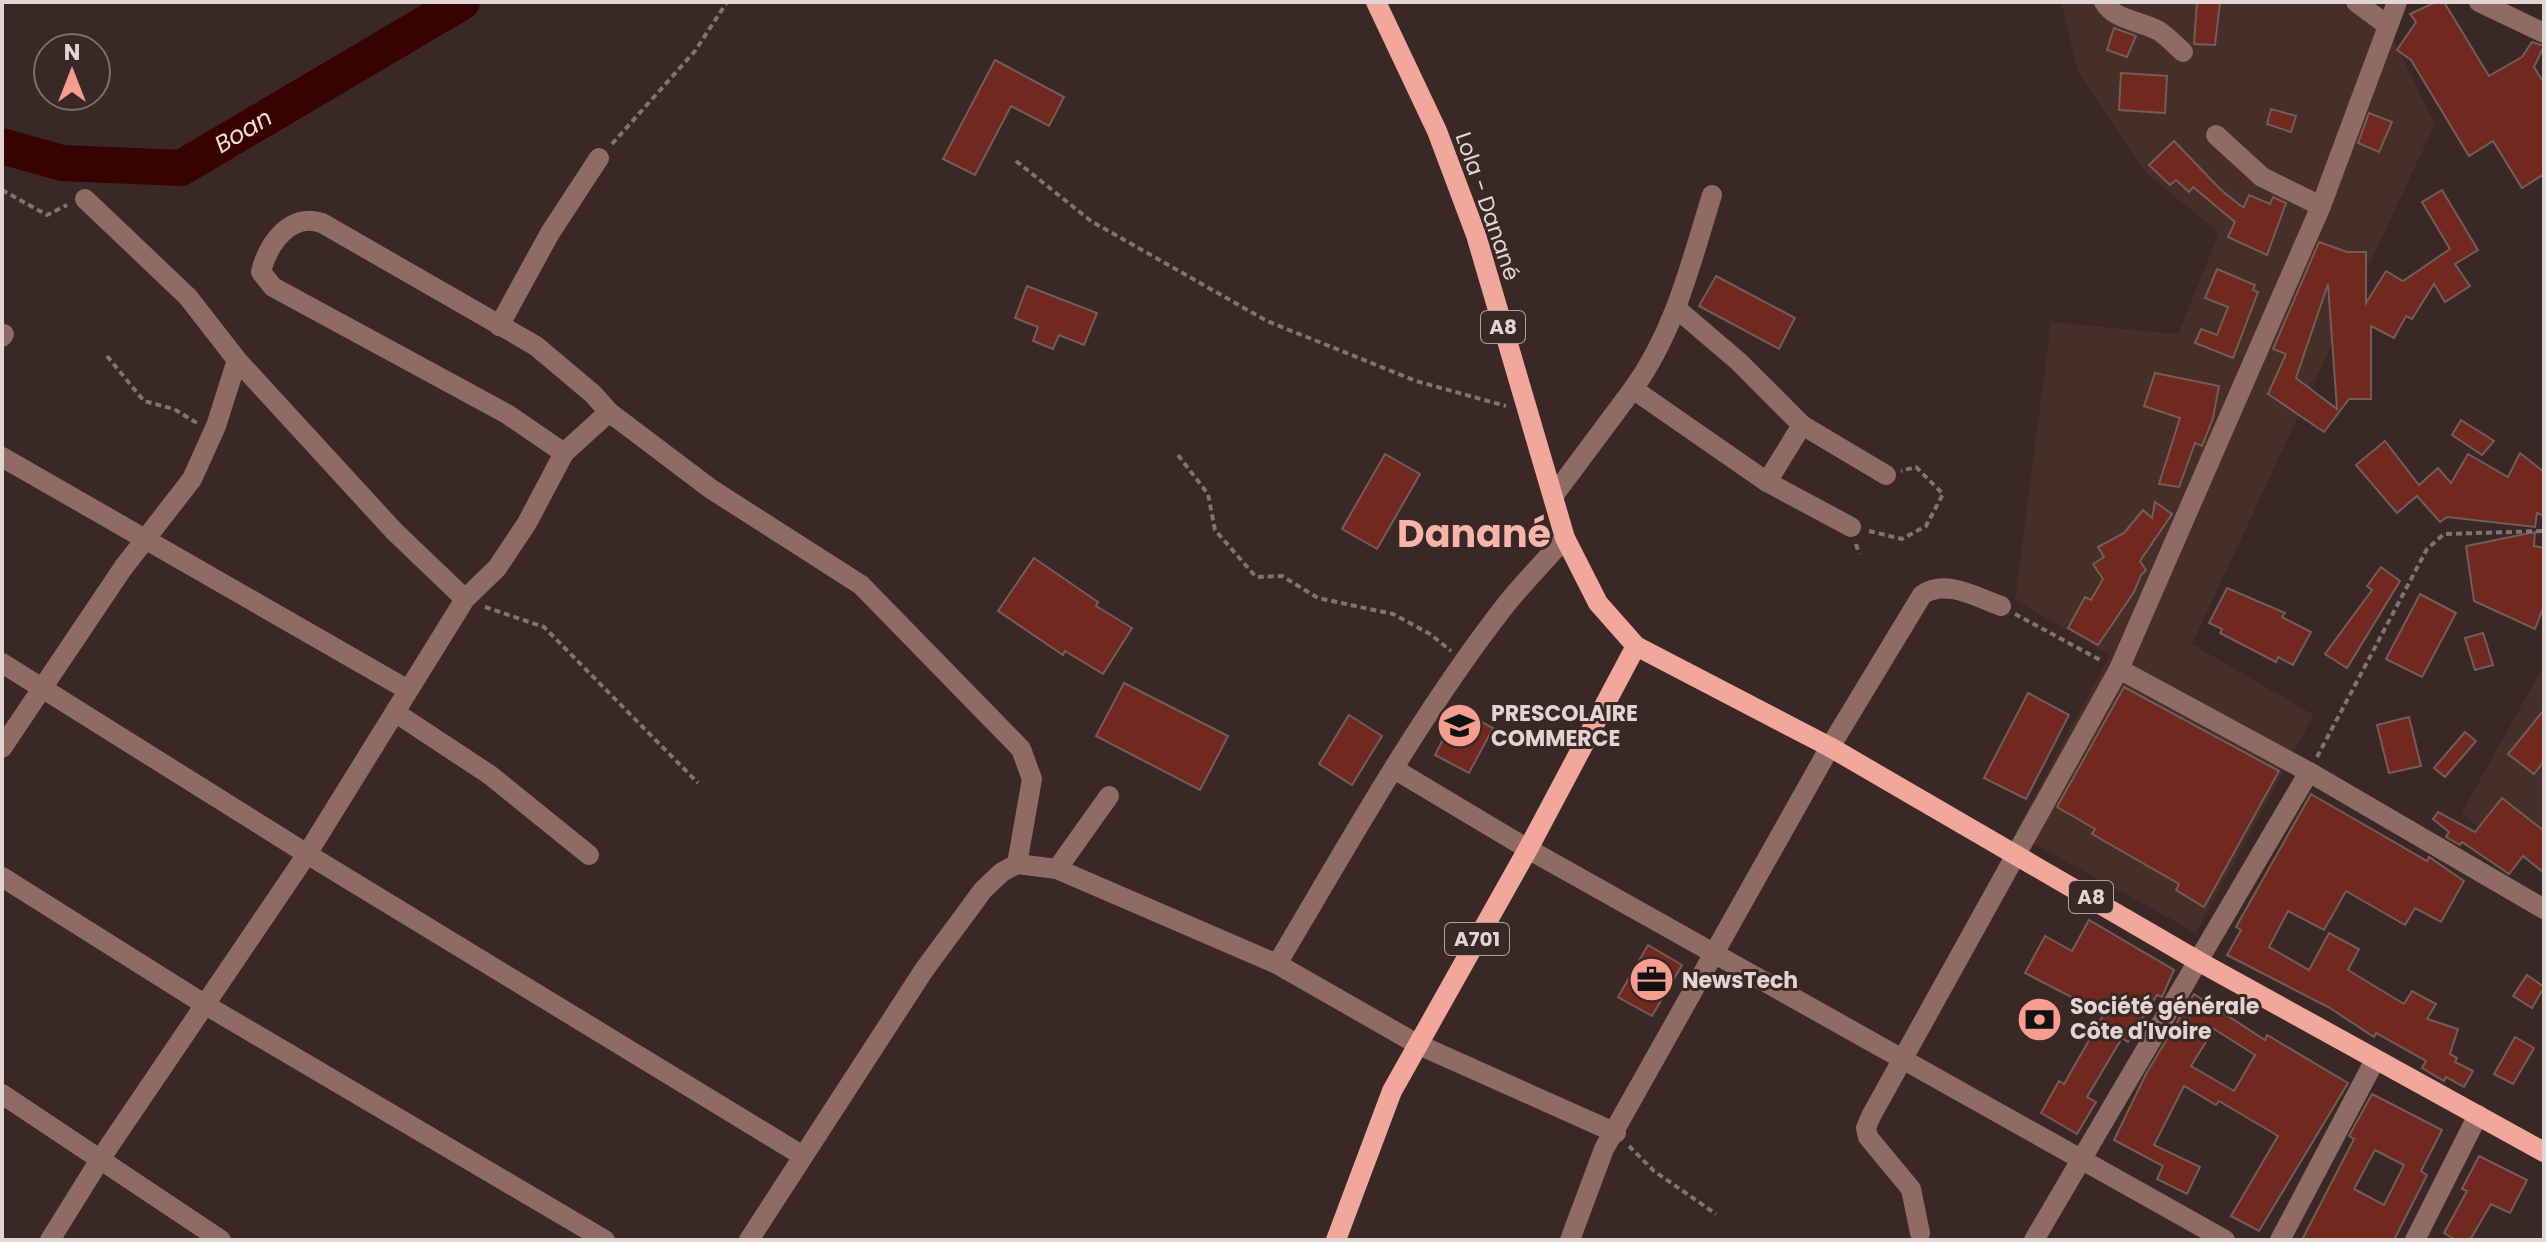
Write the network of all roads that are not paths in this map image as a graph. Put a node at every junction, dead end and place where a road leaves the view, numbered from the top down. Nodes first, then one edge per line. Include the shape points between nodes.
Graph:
1 (1376, 2) edge
2 (2104, 2) edge
3 (2356, 2) edge
4 (2397, 2) edge
5 (2479, 2) edge
6 (2387, 25) junction
7 (2544, 33) edge
8 (2183, 52) dead end
9 (2216, 135) dead end
10 (599, 158) road end
11 (1712, 195) dead end
12 (85, 199) road end
13 (2321, 206) junction
14 (1677, 309) junction
15 (499, 326) junction
16 (237, 360) junction
17 (1633, 389) junction
18 (609, 412) junction
19 (1802, 425) junction
20 (564, 453) junction
21 (2, 457) edge
22 (1886, 475) road end
23 (1767, 482) junction
24 (1554, 495) junction
25 (1851, 527) road end
26 (1565, 538) junction
27 (146, 540) junction
28 (465, 599) junction
29 (2001, 606) road end
30 (1636, 646) junction
31 (2, 663) edge
32 (2119, 669) junction
33 (40, 687) junction
34 (408, 690) junction
35 (396, 713) junction
36 (1830, 747) junction
37 (2, 748) edge
38 (1394, 769) junction
39 (2309, 772) junction
40 (1109, 796) dead end
41 (1528, 849) junction
42 (2017, 853) junction
43 (307, 854) junction
44 (589, 855) dead end
45 (1017, 864) junction
46 (1057, 869) junction
47 (2, 877) edge
48 (2544, 909) edge
49 (1715, 953) junction
50 (2198, 961) junction
51 (1277, 964) junction
52 (204, 1004) junction
53 (1417, 1044) junction
54 (1904, 1057) junction
55 (2375, 1060) junction
56 (2, 1094) edge
57 (2478, 1115) junction
58 (1616, 1133) junction
59 (2544, 1152) edge
60 (803, 1156) junction
61 (101, 1158) junction
62 (2080, 1158) junction
63 (2200, 1232) edge
64 (1920, 1233) dead end
65 (50, 1240) edge
66 (221, 1240) edge
67 (605, 1240) edge
68 (749, 1240) edge
69 (1336, 1240) edge
70 (1570, 1240) edge
71 (2034, 1240) edge
72 (2225, 1240) edge
73 (2280, 1240) edge
74 (2415, 1240) edge

1 - 24 main road, Lola - Danané / A8 via 1443,146 1476,235
2 - 8 street via 2129,20 2156,29
3 - 6 street
4 - 6 street
5 - 7 street
6 - 13 street
9 - 13 street via 2262,177
10 - 15 street
11 - 14 street
12 - 16 street via 188,297
13 - 32 street
14 - 17 street
14 - 19 street
15 - 18 street via 536,346
15 - 20 street via 312,220 288,227 270,248 261,272 273,287 507,414
16 - 27 street via 192,479
16 - 28 street via 394,531
17 - 23 street
17 - 24 street
18 - 20 street
18 - 45 street via 711,489 861,585 1021,749 1032,779
19 - 22 street
19 - 23 street
20 - 28 street via 497,568
21 - 27 street
23 - 25 street
24 - 26 main road, Lola - Danané / A8
26 - 30 main road, Lola - Danané / A8 via 1598,603
26 - 38 street via 1505,605
27 - 33 street
27 - 34 street
28 - 34 street
29 - 36 street via 1958,590 1937,588 1922,595
30 - 36 main road, A8
30 - 41 main road, A701
31 - 33 street
32 - 39 street
32 - 42 street
33 - 37 street
33 - 43 street
34 - 35 street
35 - 43 street
35 - 44 street via 490,775
36 - 42 main road, A8
36 - 49 street
38 - 41 street
38 - 51 street
39 - 48 street
39 - 50 street
40 - 46 street
41 - 49 street
41 - 53 main road, A701
42 - 50 main road, A8
42 - 54 street
43 - 52 street
43 - 60 street
45 - 46 street
45 - 60 street via 993,881 961,919
46 - 51 street
47 - 52 street
49 - 54 street
49 - 58 street
50 - 55 main road, A8
50 - 62 street
51 - 53 street
52 - 61 street
52 - 67 street
53 - 58 street
53 - 69 main road, A701 via 1368,1149
54 - 62 street
54 - 64 street via 1866,1132 1911,1189
55 - 57 main road, A8
55 - 73 street
56 - 61 street
57 - 59 main road, A8
57 - 74 street
58 - 70 street via 1604,1149
60 - 68 street
61 - 65 street
61 - 66 street
62 - 63 street
62 - 71 street
63 - 72 street

